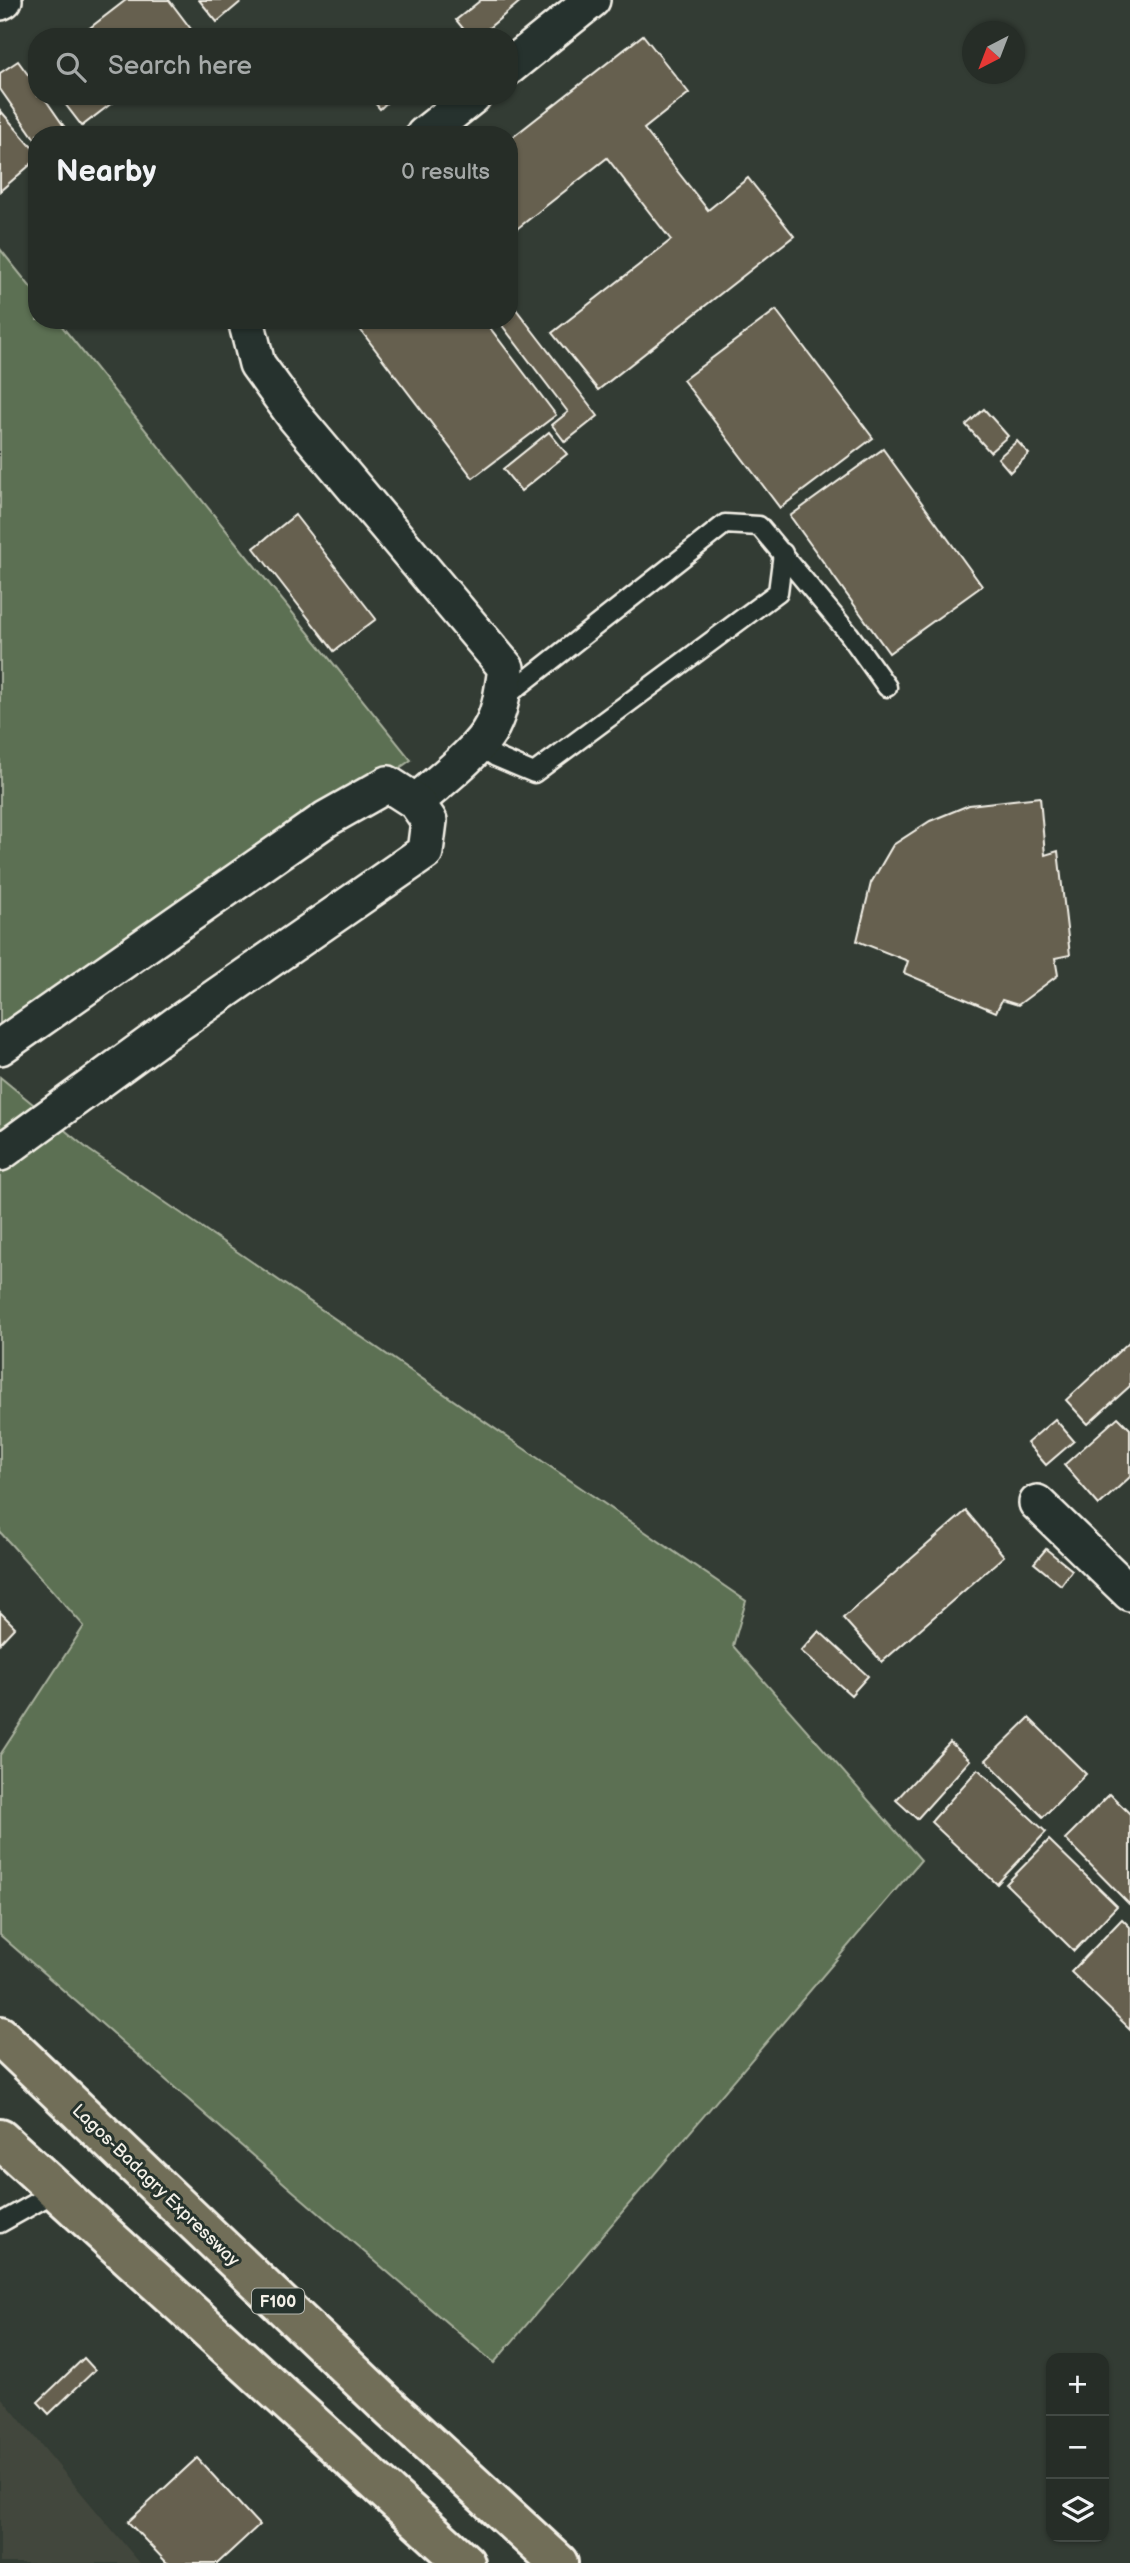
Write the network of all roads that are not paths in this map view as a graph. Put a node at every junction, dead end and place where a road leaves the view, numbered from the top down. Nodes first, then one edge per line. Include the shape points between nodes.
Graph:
1 (592, 0) edge
2 (518, 60) edge
3 (462, 105) edge
4 (435, 126) edge
5 (248, 329) edge
6 (783, 553) junction
7 (887, 687) dead end
8 (502, 699) junction
9 (478, 745) junction
10 (416, 802) junction
11 (0, 1047) edge
12 (0, 1153) edge
13 (1037, 1503) dead end
14 (1130, 1593) edge
15 (0, 2036) edge
16 (0, 2139) edge
17 (57, 2191) junction
18 (0, 2223) edge
19 (465, 2563) edge
20 (558, 2563) edge

1 - 2 street
3 - 4 street
5 - 8 street via 257,364 296,418 506,668
6 - 7 lane
6 - 8 lane via 759,526 725,524
6 - 9 lane via 778,592 534,772
8 - 9 street via 491,729
9 - 10 street
10 - 11 street via 388,784 326,819
10 - 12 street via 429,821 425,852
13 - 14 street
15 - 20 highway, Lagos-Badagry Expressway / F100
16 - 17 highway
17 - 18 lane
17 - 19 highway

